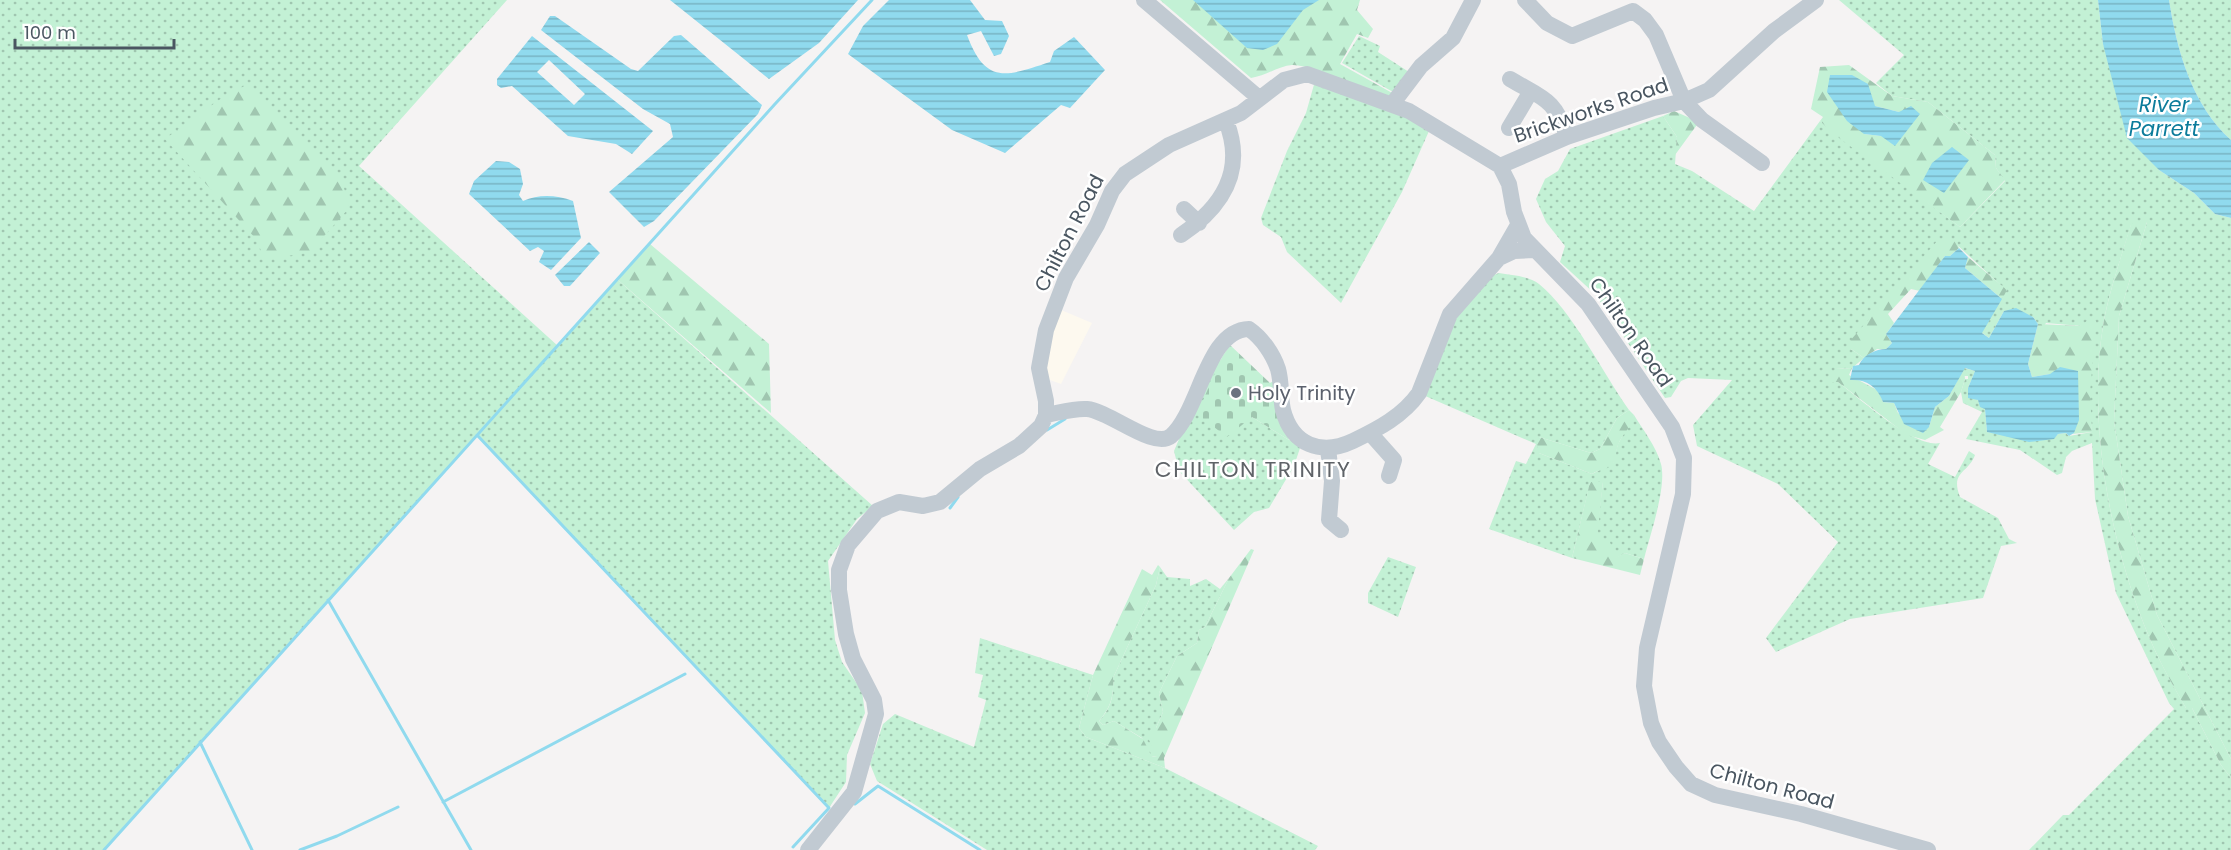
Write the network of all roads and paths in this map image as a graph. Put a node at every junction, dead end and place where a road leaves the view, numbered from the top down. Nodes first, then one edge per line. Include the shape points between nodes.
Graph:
1 (1144, 0) edge
2 (1473, 0) edge
3 (1525, 0) edge
4 (1816, 0) edge
5 (1633, 6) edge
6 (1510, 79) dead end
7 (1531, 91) junction
8 (1259, 98) junction
9 (1684, 101) junction
10 (1393, 103) junction
11 (1226, 121) junction
12 (1509, 128) dead end
13 (1567, 137) junction
14 (1762, 163) dead end
15 (1500, 166) junction
16 (1184, 209) dead end
17 (1199, 223) junction
18 (1518, 225) junction
19 (1181, 235) dead end
20 (1533, 250) junction
21 (1499, 258) junction
22 (1046, 415) junction
23 (1370, 433) junction
24 (1328, 449) junction
25 (1389, 476) dead end
26 (1341, 530) dead end
27 (808, 850) edge
28 (1928, 850) edge

1 - 8 street
2 - 10 street via 1453,38 1421,66
3 - 5 street, Brickworks Road via 1547,23 1572,36
4 - 9 street via 1774,30 1722,81
5 - 9 street, Brickworks Road via 1656,35
6 - 7 street
7 - 12 street
7 - 13 street via 1553,104
8 - 10 street, Chilton Road via 1284,80 1307,74
8 - 11 street, Chilton Road
9 - 13 street, Brickworks Road
9 - 14 street via 1702,120
10 - 15 street, Chilton Road
11 - 17 street via 1233,143 1233,168 1219,201
11 - 22 street, Chilton Road via 1186,136 1138,164 1112,191 1066,278 1046,330 1039,368
13 - 15 street, Brickworks Road
15 - 18 street, Chilton Road via 1509,184
16 - 17 street
17 - 19 street
18 - 20 street, Chilton Road
18 - 21 street
20 - 21 street via 1515,251
20 - 28 street, Chilton Road via 1588,304 1672,427 1684,458 1683,494 1643,668 1646,706 1659,742 1670,759 1691,784 1706,792
21 - 23 street via 1450,314 1411,404
22 - 24 street via 1087,410 1126,424 1154,440 1164,440 1185,418 1224,341 1236,331 1249,329 1265,345 1277,368 1283,410 1293,433 1306,444
22 - 27 street via 1031,436 980,469 940,502 923,506 899,501 890,504 872,516 848,545 839,570 846,634 853,659 874,700 876,714 854,792
23 - 24 street
23 - 25 street via 1394,460
24 - 26 street via 1332,481 1329,520

